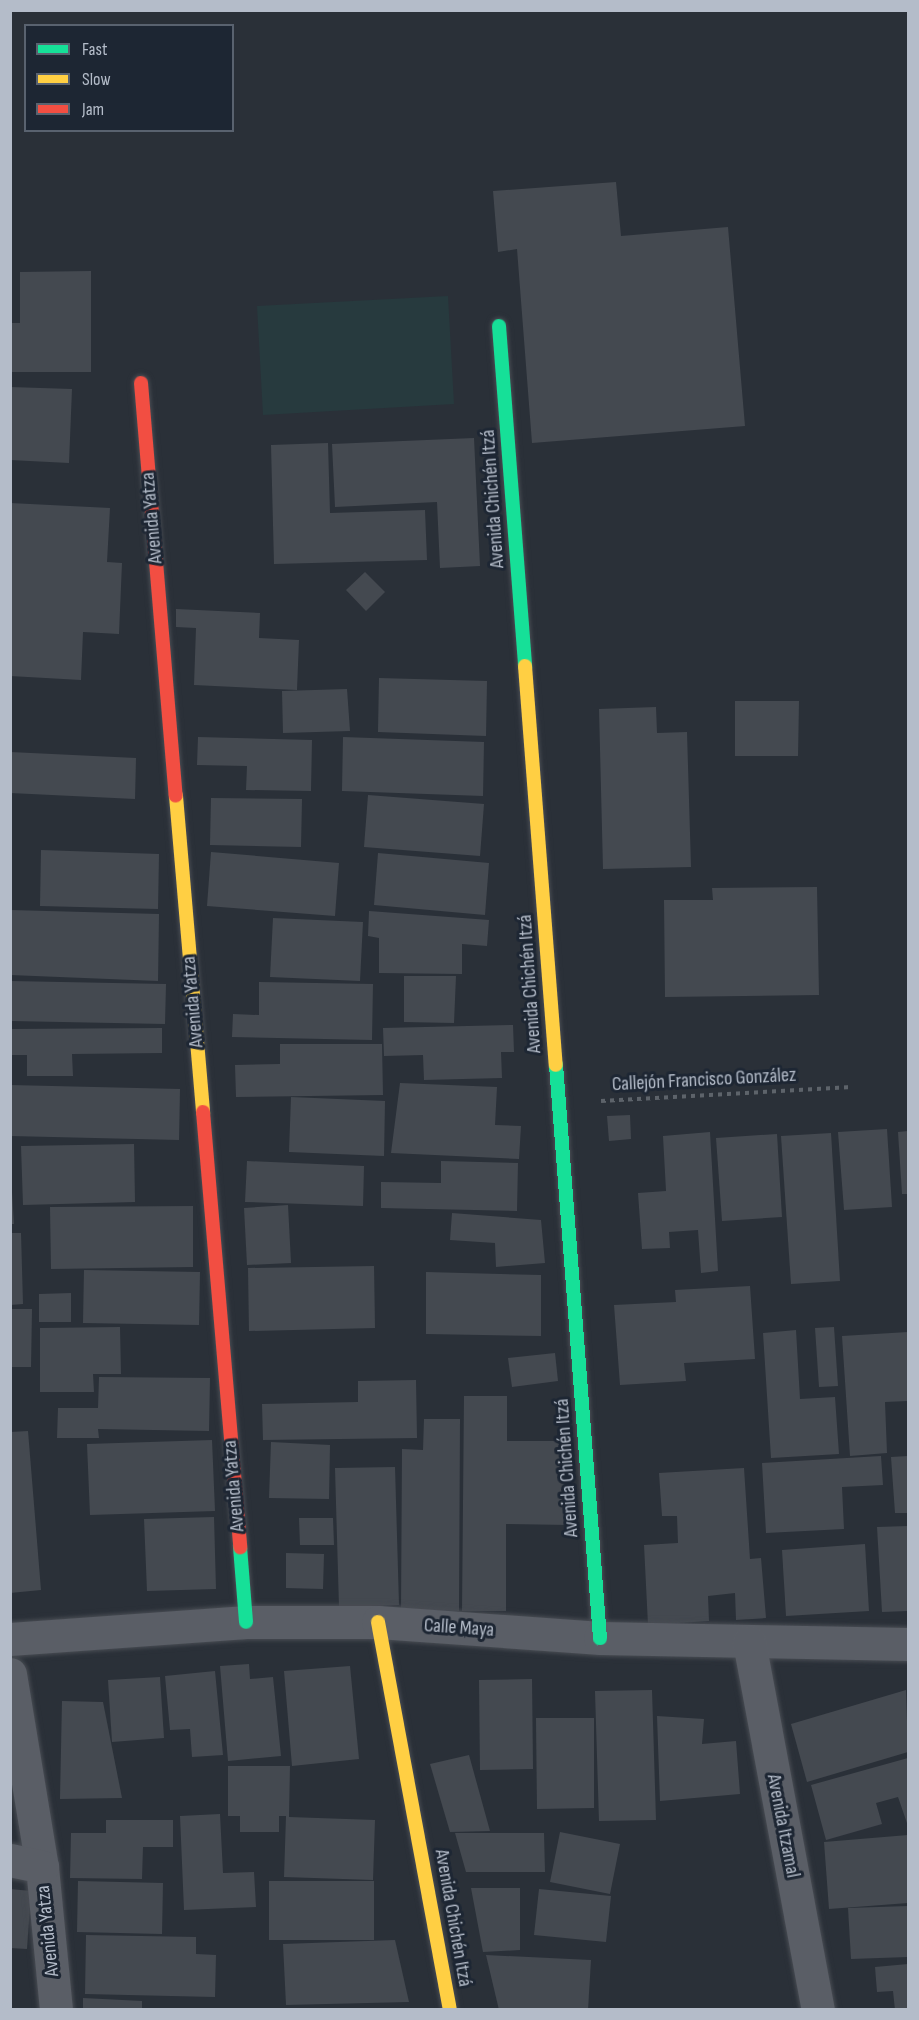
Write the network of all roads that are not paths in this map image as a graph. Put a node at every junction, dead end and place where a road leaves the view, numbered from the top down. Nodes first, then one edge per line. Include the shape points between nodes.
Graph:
1 (500, 326) dead end
2 (141, 383) dead end
3 (246, 1622) junction
4 (378, 1622) junction
5 (600, 1638) junction
6 (10, 1640) edge
7 (749, 1642) junction
8 (909, 1644) edge
9 (10, 1674) edge
10 (26, 1864) edge
11 (56, 2010) edge
12 (450, 2010) edge
13 (818, 2010) edge

1 - 5 street, Avenida Chichén Itzá
2 - 3 street, Avenida Yatza
3 - 4 street, Calle Maya
3 - 6 street, Calle Maya
4 - 5 street, Calle Maya
4 - 12 street, Avenida Chichén Itzá
5 - 7 street, Calle Maya
7 - 8 street, Calle Maya
7 - 13 street, Avenida Itzamal
9 - 10 street, Avenida Yatza
10 - 11 street, Avenida Yatza

